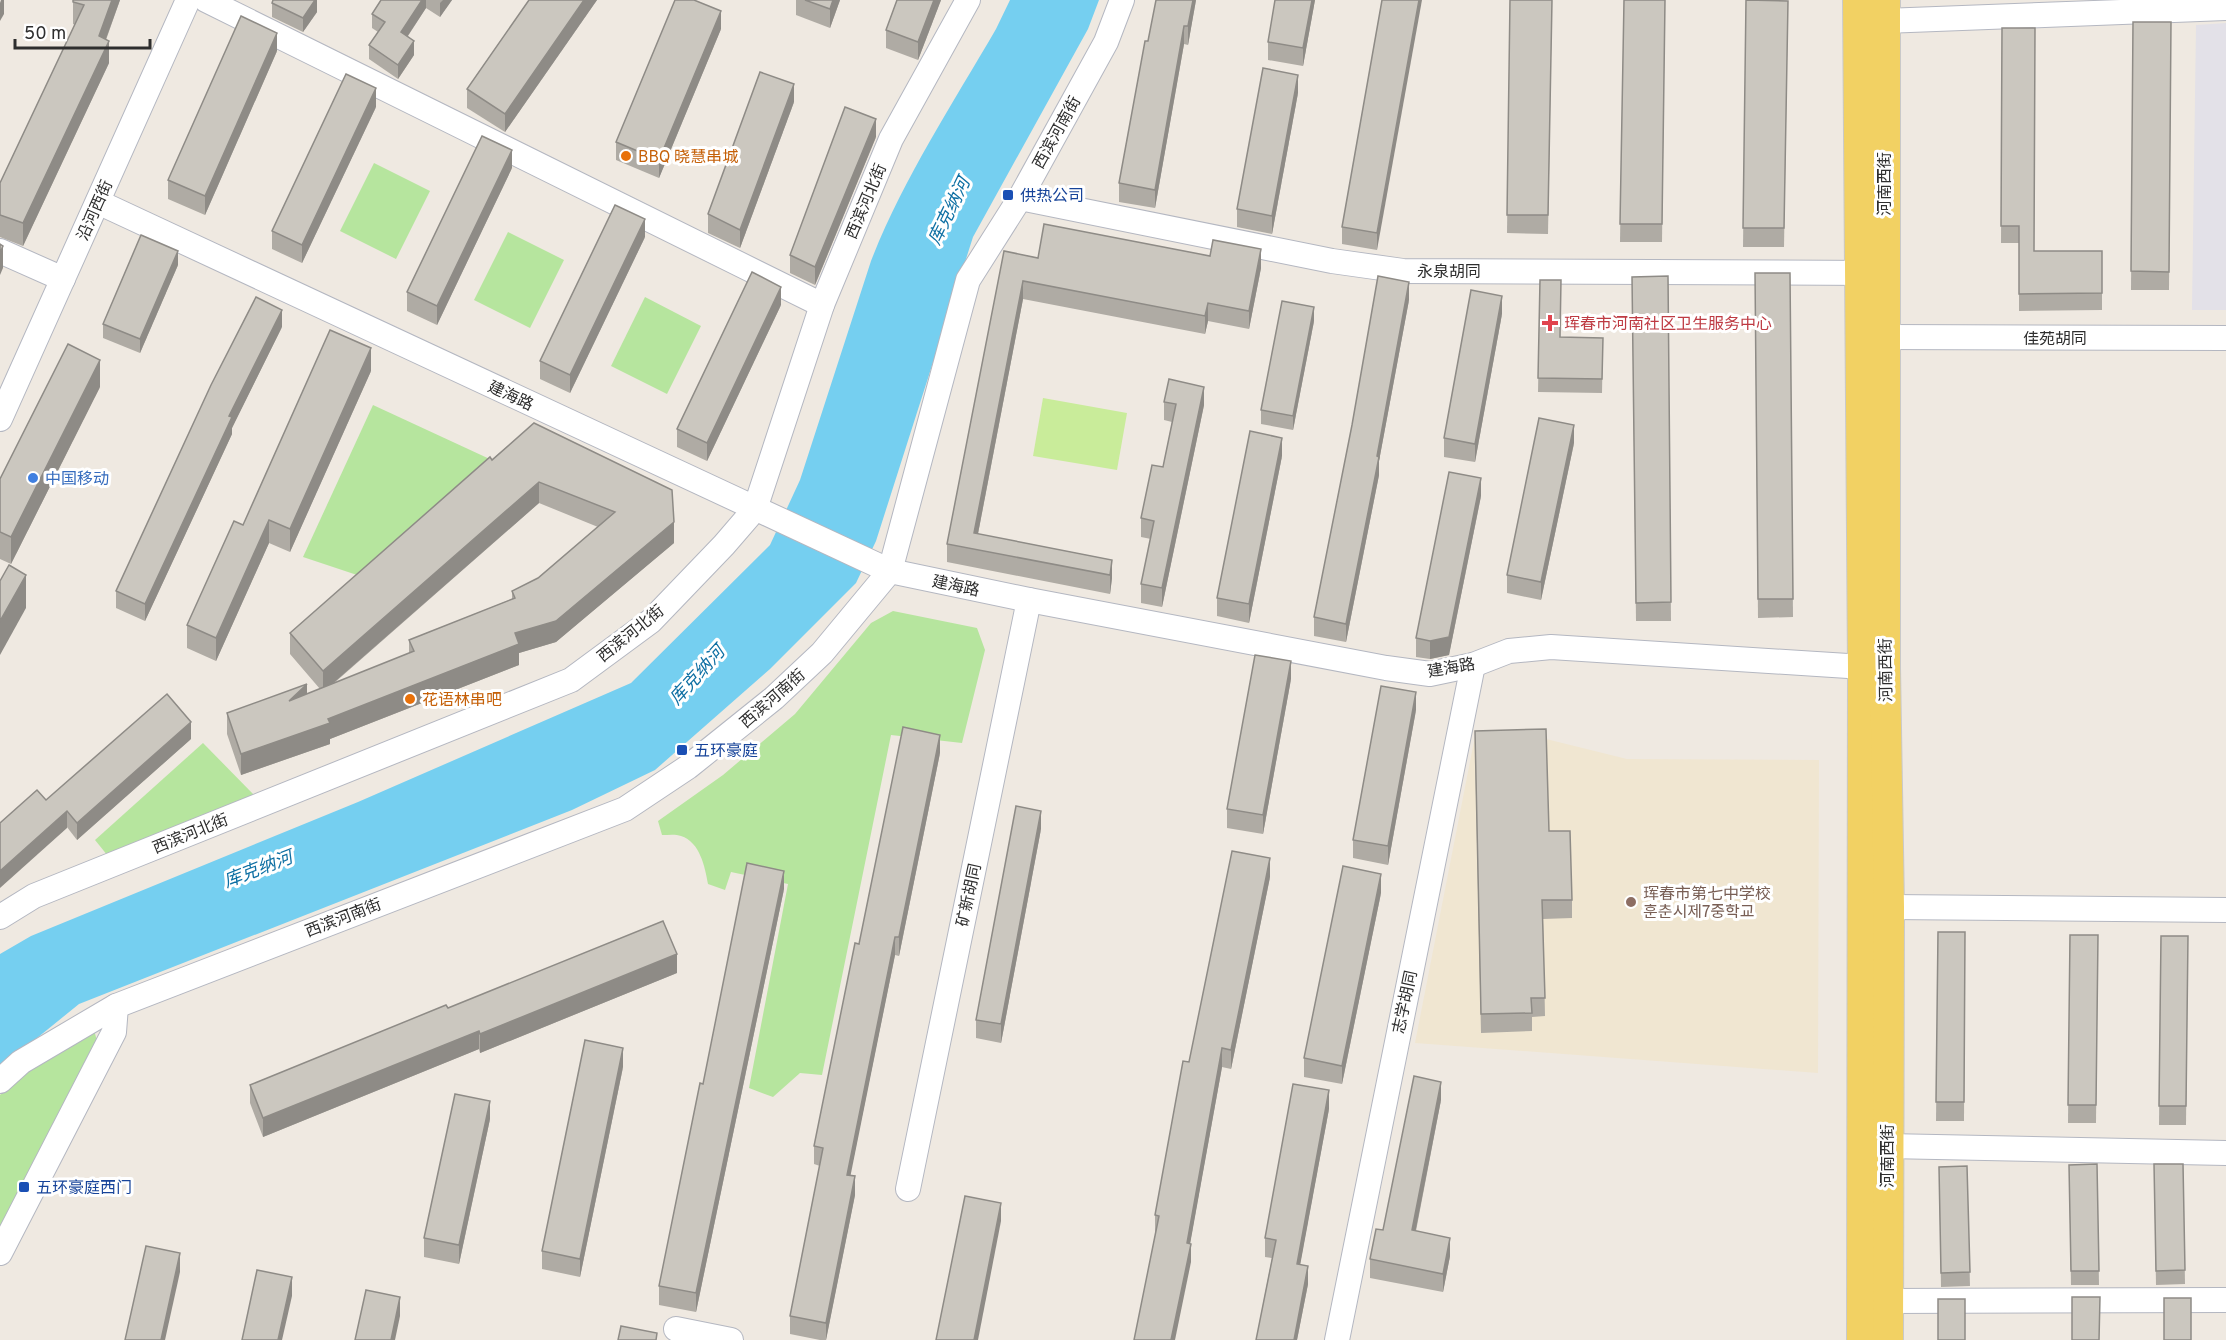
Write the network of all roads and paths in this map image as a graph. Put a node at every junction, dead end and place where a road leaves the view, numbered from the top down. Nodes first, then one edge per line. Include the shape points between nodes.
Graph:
1 (188, 0) edge
2 (206, 0) edge
3 (968, 0) edge
4 (1122, 0) edge
5 (1858, 0) edge
6 (2226, 8) edge
7 (1884, 10) edge
8 (1020, 198) junction
9 (98, 202) junction
10 (0, 251) edge
11 (1872, 273) junction
12 (63, 279) junction
13 (822, 305) junction
14 (1884, 337) junction
15 (2226, 338) edge
16 (0, 419) edge
17 (762, 512) junction
18 (890, 572) junction
19 (1029, 600) junction
20 (1473, 665) junction
21 (1874, 668) junction
22 (1889, 907) junction
23 (2226, 910) edge
24 (0, 917) edge
25 (116, 1006) junction
26 (0, 1081) edge
27 (1887, 1146) junction
28 (2226, 1153) edge
29 (908, 1189) dead end
30 (0, 1253) edge
31 (2226, 1300) edge
32 (1888, 1301) junction
33 (676, 1329) dead end
34 (731, 1340) edge
35 (1337, 1340) edge
36 (1862, 1340) edge
37 (1888, 1340) edge

1 - 9 street, 沿河西街
2 - 13 street
3 - 13 street, 西滨河北街 via 891,139
4 - 8 street, 西滨河南街 via 1106,42
5 - 11 main road, 河南西街
6 - 7 street
7 - 11 main road, 河南西街
8 - 11 street, 永泉胡同 via 1332,261 1403,271
8 - 18 street, 西滨河南街 via 968,280
9 - 12 street, 沿河西街
9 - 17 street, 建海路
10 - 12 street
11 - 14 main road, 河南西街
11 - 21 main road, 河南西街
12 - 16 street, 沿河西街
13 - 17 street, 西滨河北街
14 - 15 street, 佳苑胡同
14 - 21 main road, 河南西街
17 - 18 street, 建海路
17 - 24 street, 西滨河北街 via 724,545 651,621 571,680 34,896
18 - 19 street, 建海路
18 - 25 street, 西滨河南街 via 822,653 774,698 688,767 625,809
19 - 20 street, 建海路 via 1386,669 1430,674
19 - 29 street, 矿新胡同
20 - 21 street, 建海路 via 1509,651 1551,647
20 - 35 street, 志学胡同
21 - 22 main road, 河南西街
21 - 36 main road, 河南西街
22 - 23 street
22 - 27 main road, 河南西街
25 - 26 street, 西滨河南街 via 21,1062
25 - 30 street via 114,1032
27 - 28 street
27 - 32 main road, 河南西街
31 - 32 street
32 - 37 main road, 河南西街
33 - 34 street

